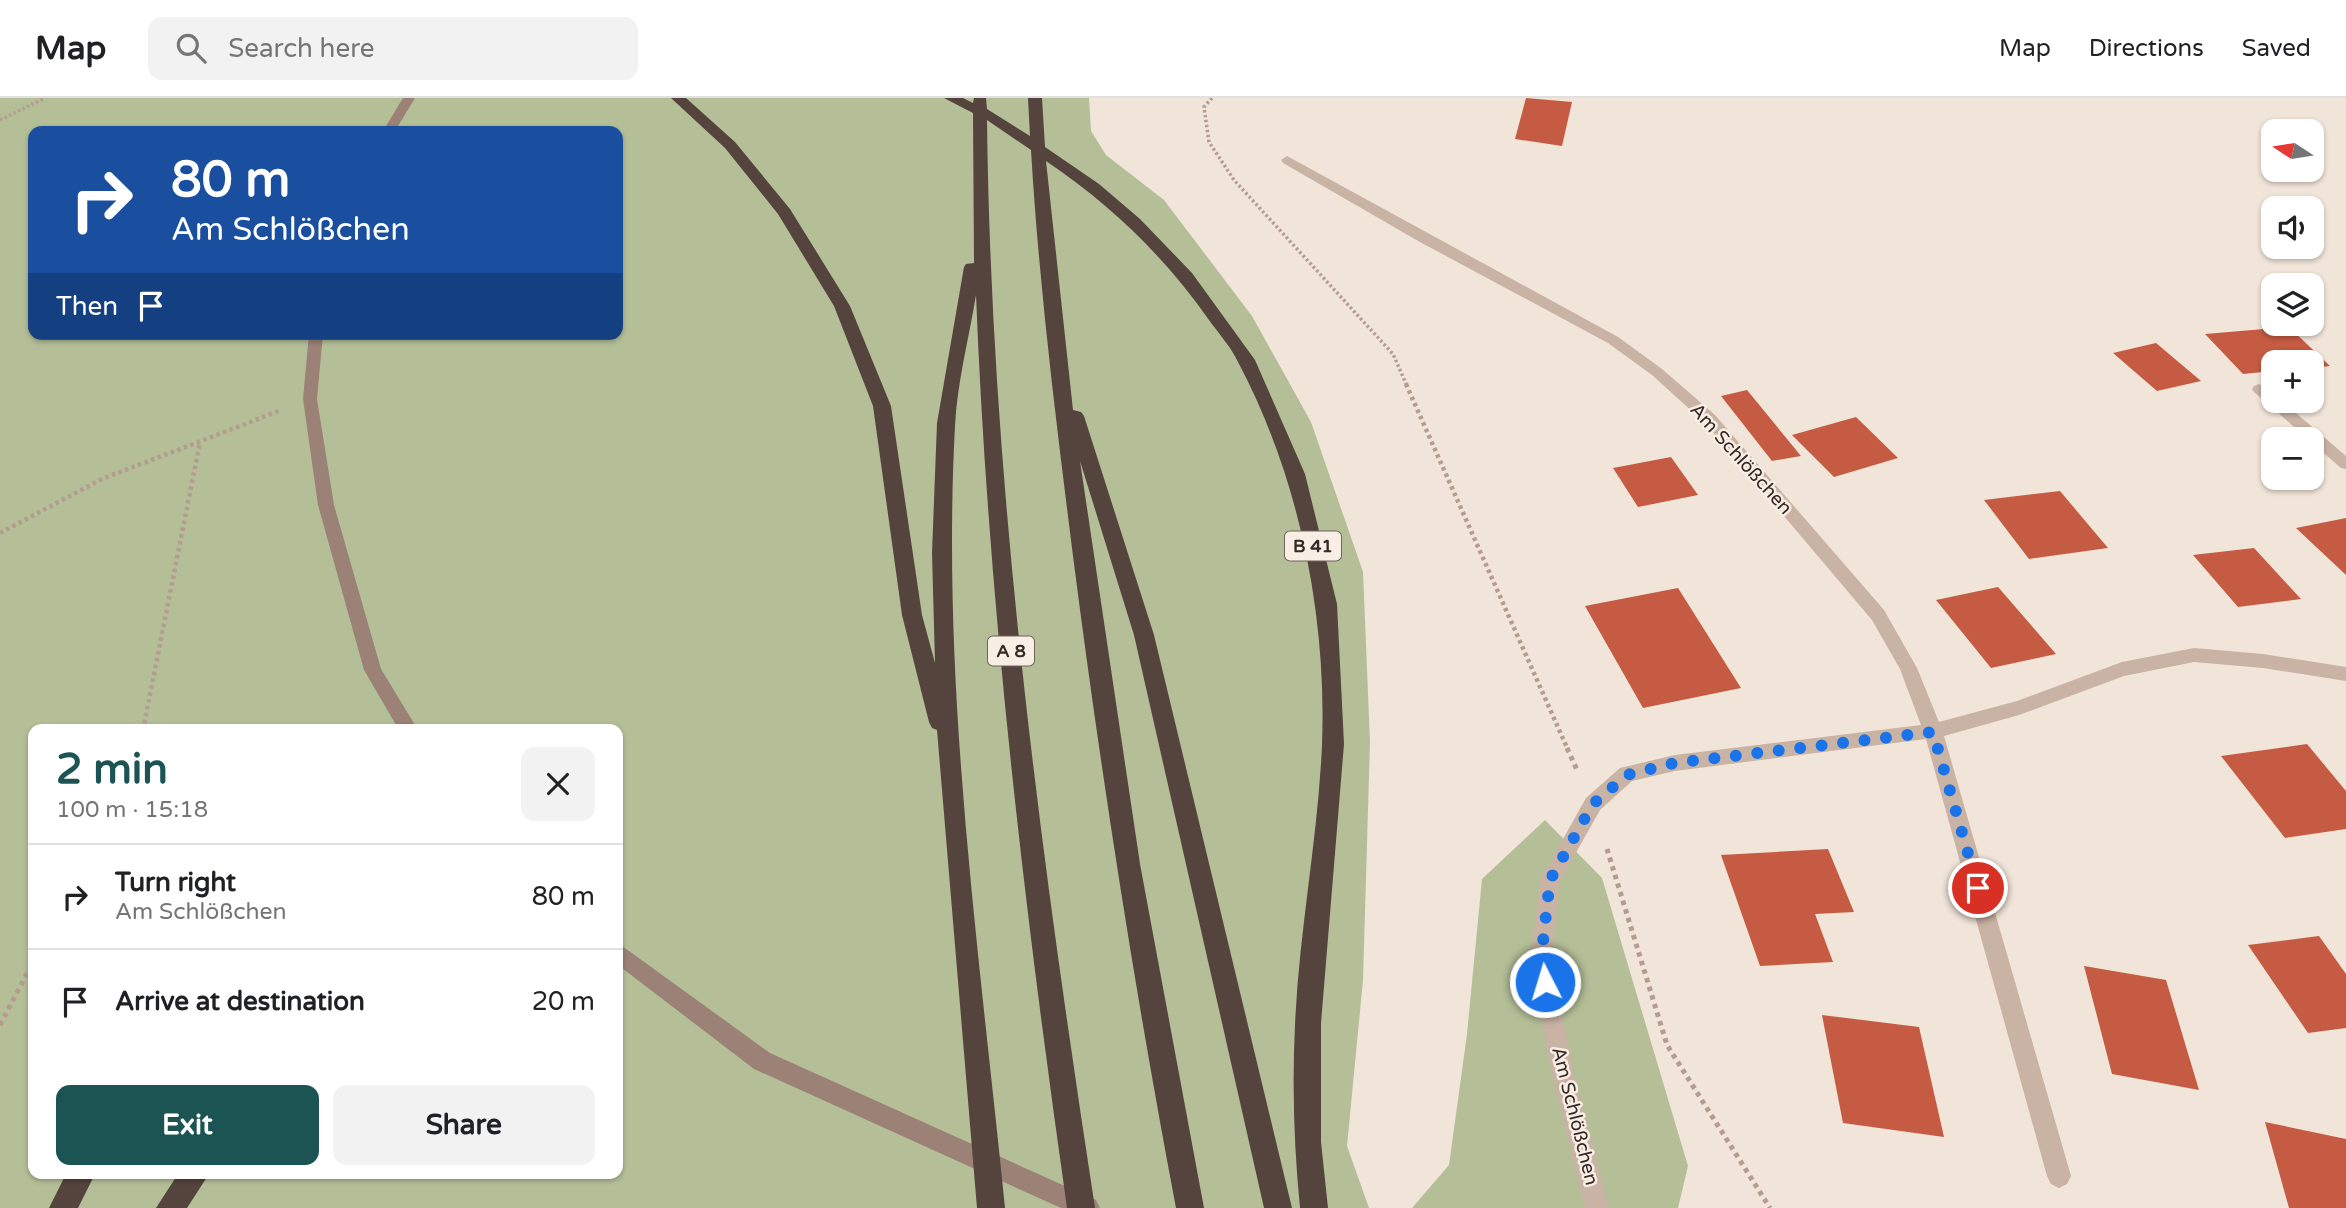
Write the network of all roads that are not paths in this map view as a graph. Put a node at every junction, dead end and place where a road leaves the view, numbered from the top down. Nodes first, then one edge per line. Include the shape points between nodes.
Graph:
1 (409, 98) edge
2 (678, 98) edge
3 (951, 98) edge
4 (980, 98) edge
5 (1035, 98) edge
6 (392, 126) edge
7 (1287, 160) dead end
8 (980, 223) junction
9 (315, 340) edge
10 (1058, 364) junction
11 (2259, 389) dead end
12 (2346, 464) edge
13 (2346, 674) edge
14 (405, 724) edge
15 (1933, 732) junction
16 (949, 757) junction
17 (623, 957) edge
18 (2059, 1176) dead end
19 (78, 1179) edge
20 (191, 1179) edge
21 (62, 1208) edge
22 (170, 1208) edge
23 (991, 1208) edge
24 (1082, 1208) edge
25 (1088, 1208) edge
26 (1190, 1208) edge
27 (1278, 1208) edge
28 (1314, 1208) edge
29 (1597, 1208) edge

1 - 6 street
2 - 16 highway via 730,145 785,212 842,306 881,406 912,615
3 - 28 highway, B 41 via 989,115 1094,187 1186,276 1246,360 1296,474 1327,604 1333,744 1308,1023 1307,1142
4 - 8 highway, A 8
5 - 10 highway via 1039,190
7 - 15 street, Am Schlößchen via 1614,340 1710,419 1878,615 1908,667
8 - 16 highway via 946,423 943,553
8 - 24 highway, A 8 via 986,371 1011,651 1061,1077
9 - 14 street via 310,399 326,505 373,670
10 - 26 highway via 1094,646
10 - 27 highway via 1144,635
11 - 12 street
13 - 15 street, Am Schlößchen via 2194,655 2122,669 2019,708
15 - 18 street, Am Schlößchen
15 - 29 street, Am Schlößchen via 1675,763 1627,775 1593,804 1550,880 1541,959 1563,1073
16 - 23 highway
17 - 25 street via 762,1061
19 - 21 highway
20 - 22 highway

